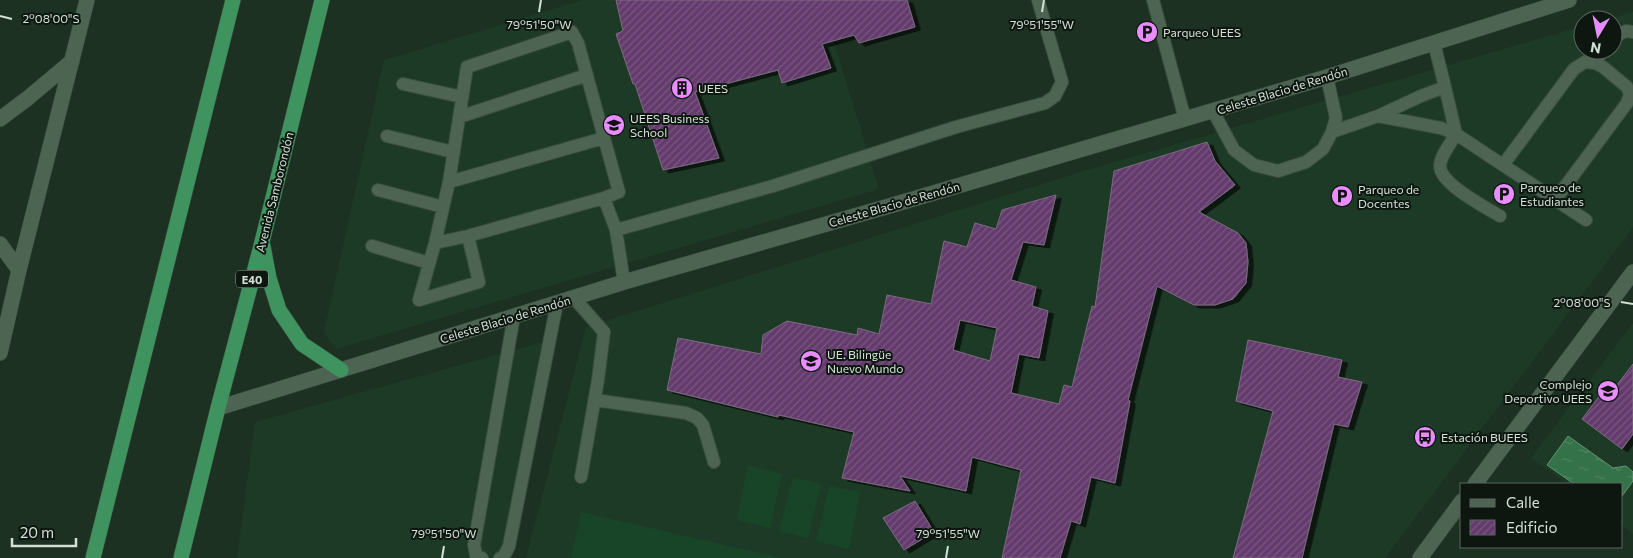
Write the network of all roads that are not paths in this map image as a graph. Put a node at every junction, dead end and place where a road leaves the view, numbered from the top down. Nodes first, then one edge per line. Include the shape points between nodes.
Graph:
1 (87, 0) edge
2 (233, 0) edge
3 (322, 0) edge
4 (1038, 0) edge
5 (1153, 0) edge
6 (1569, 0) edge
7 (1434, 43) junction
8 (72, 60) junction
9 (1597, 60) edge
10 (1595, 63) junction
11 (587, 76) junction
12 (1326, 77) junction
13 (403, 84) dead end
14 (1445, 87) junction
15 (462, 97) junction
16 (1213, 111) junction
17 (1378, 116) junction
18 (459, 117) junction
19 (0, 119) edge
20 (1186, 119) junction
21 (1332, 132) junction
22 (1456, 134) junction
23 (387, 136) dead end
24 (604, 138) junction
25 (453, 152) junction
26 (1503, 165) junction
27 (448, 182) junction
28 (378, 190) dead end
29 (604, 198) junction
30 (1555, 200) junction
31 (443, 207) junction
32 (1500, 216) dead end
33 (1586, 220) dead end
34 (616, 230) junction
35 (468, 236) junction
36 (262, 242) junction
37 (435, 243) junction
38 (0, 244) edge
39 (372, 246) dead end
40 (429, 263) junction
41 (19, 270) junction
42 (1633, 272) edge
43 (624, 282) junction
44 (574, 298) junction
45 (557, 303) junction
46 (514, 316) junction
47 (0, 353) edge
48 (341, 370) junction
49 (594, 400) junction
50 (218, 408) junction
51 (714, 462) dead end
52 (581, 478) dead end
53 (1476, 483) edge
54 (1460, 505) edge
55 (94, 558) edge
56 (181, 558) edge
57 (482, 558) edge
58 (500, 558) edge
59 (1420, 558) edge

1 - 8 street
2 - 55 highway
3 - 36 highway, Avenida Samborondón / E40
4 - 34 lane via 1062,82 1055,96 1045,103
5 - 20 lane
6 - 7 street, Celeste Blacio de Rendón
7 - 12 street, Celeste Blacio de Rendón
7 - 14 lane
8 - 19 street
8 - 41 street
9 - 10 lane
10 - 26 lane via 1585,62 1574,69
10 - 30 lane via 1627,87 1630,94 1628,103
11 - 15 lane via 572,32 467,66
11 - 18 lane
11 - 24 lane
12 - 16 street, Celeste Blacio de Rendón
12 - 21 lane via 1336,118
13 - 15 lane
14 - 17 lane
14 - 22 lane
15 - 18 lane
16 - 20 street, Celeste Blacio de Rendón
16 - 21 lane via 1234,150 1254,165 1278,171 1306,162 1323,149
17 - 21 lane
17 - 22 lane
18 - 25 lane
20 - 43 street, Celeste Blacio de Rendón
22 - 26 lane
22 - 32 lane via 1443,156 1442,175
23 - 25 lane
24 - 27 lane
24 - 29 lane via 619,192
25 - 27 lane
26 - 30 lane
27 - 31 lane
28 - 31 lane
29 - 34 lane
29 - 35 lane
30 - 33 lane
31 - 37 lane
34 - 43 lane
35 - 37 lane
35 - 40 lane via 479,282 419,300
36 - 48 highway via 279,310 302,344
36 - 50 highway, Avenida Samborondón / E40
37 - 40 lane
38 - 41 street
39 - 40 lane
41 - 47 street
42 - 53 street
43 - 44 street, Celeste Blacio de Rendón
44 - 45 street, Celeste Blacio de Rendón
44 - 49 lane via 604,332
45 - 46 street, Celeste Blacio de Rendón
45 - 58 lane via 509,546
46 - 48 street, Celeste Blacio de Rendón
46 - 57 lane via 474,545 476,555
48 - 50 street, Celeste Blacio de Rendón
49 - 51 lane via 686,413 697,418 703,425
49 - 52 lane
50 - 56 highway, Avenida Samborondón / E40
54 - 59 street

